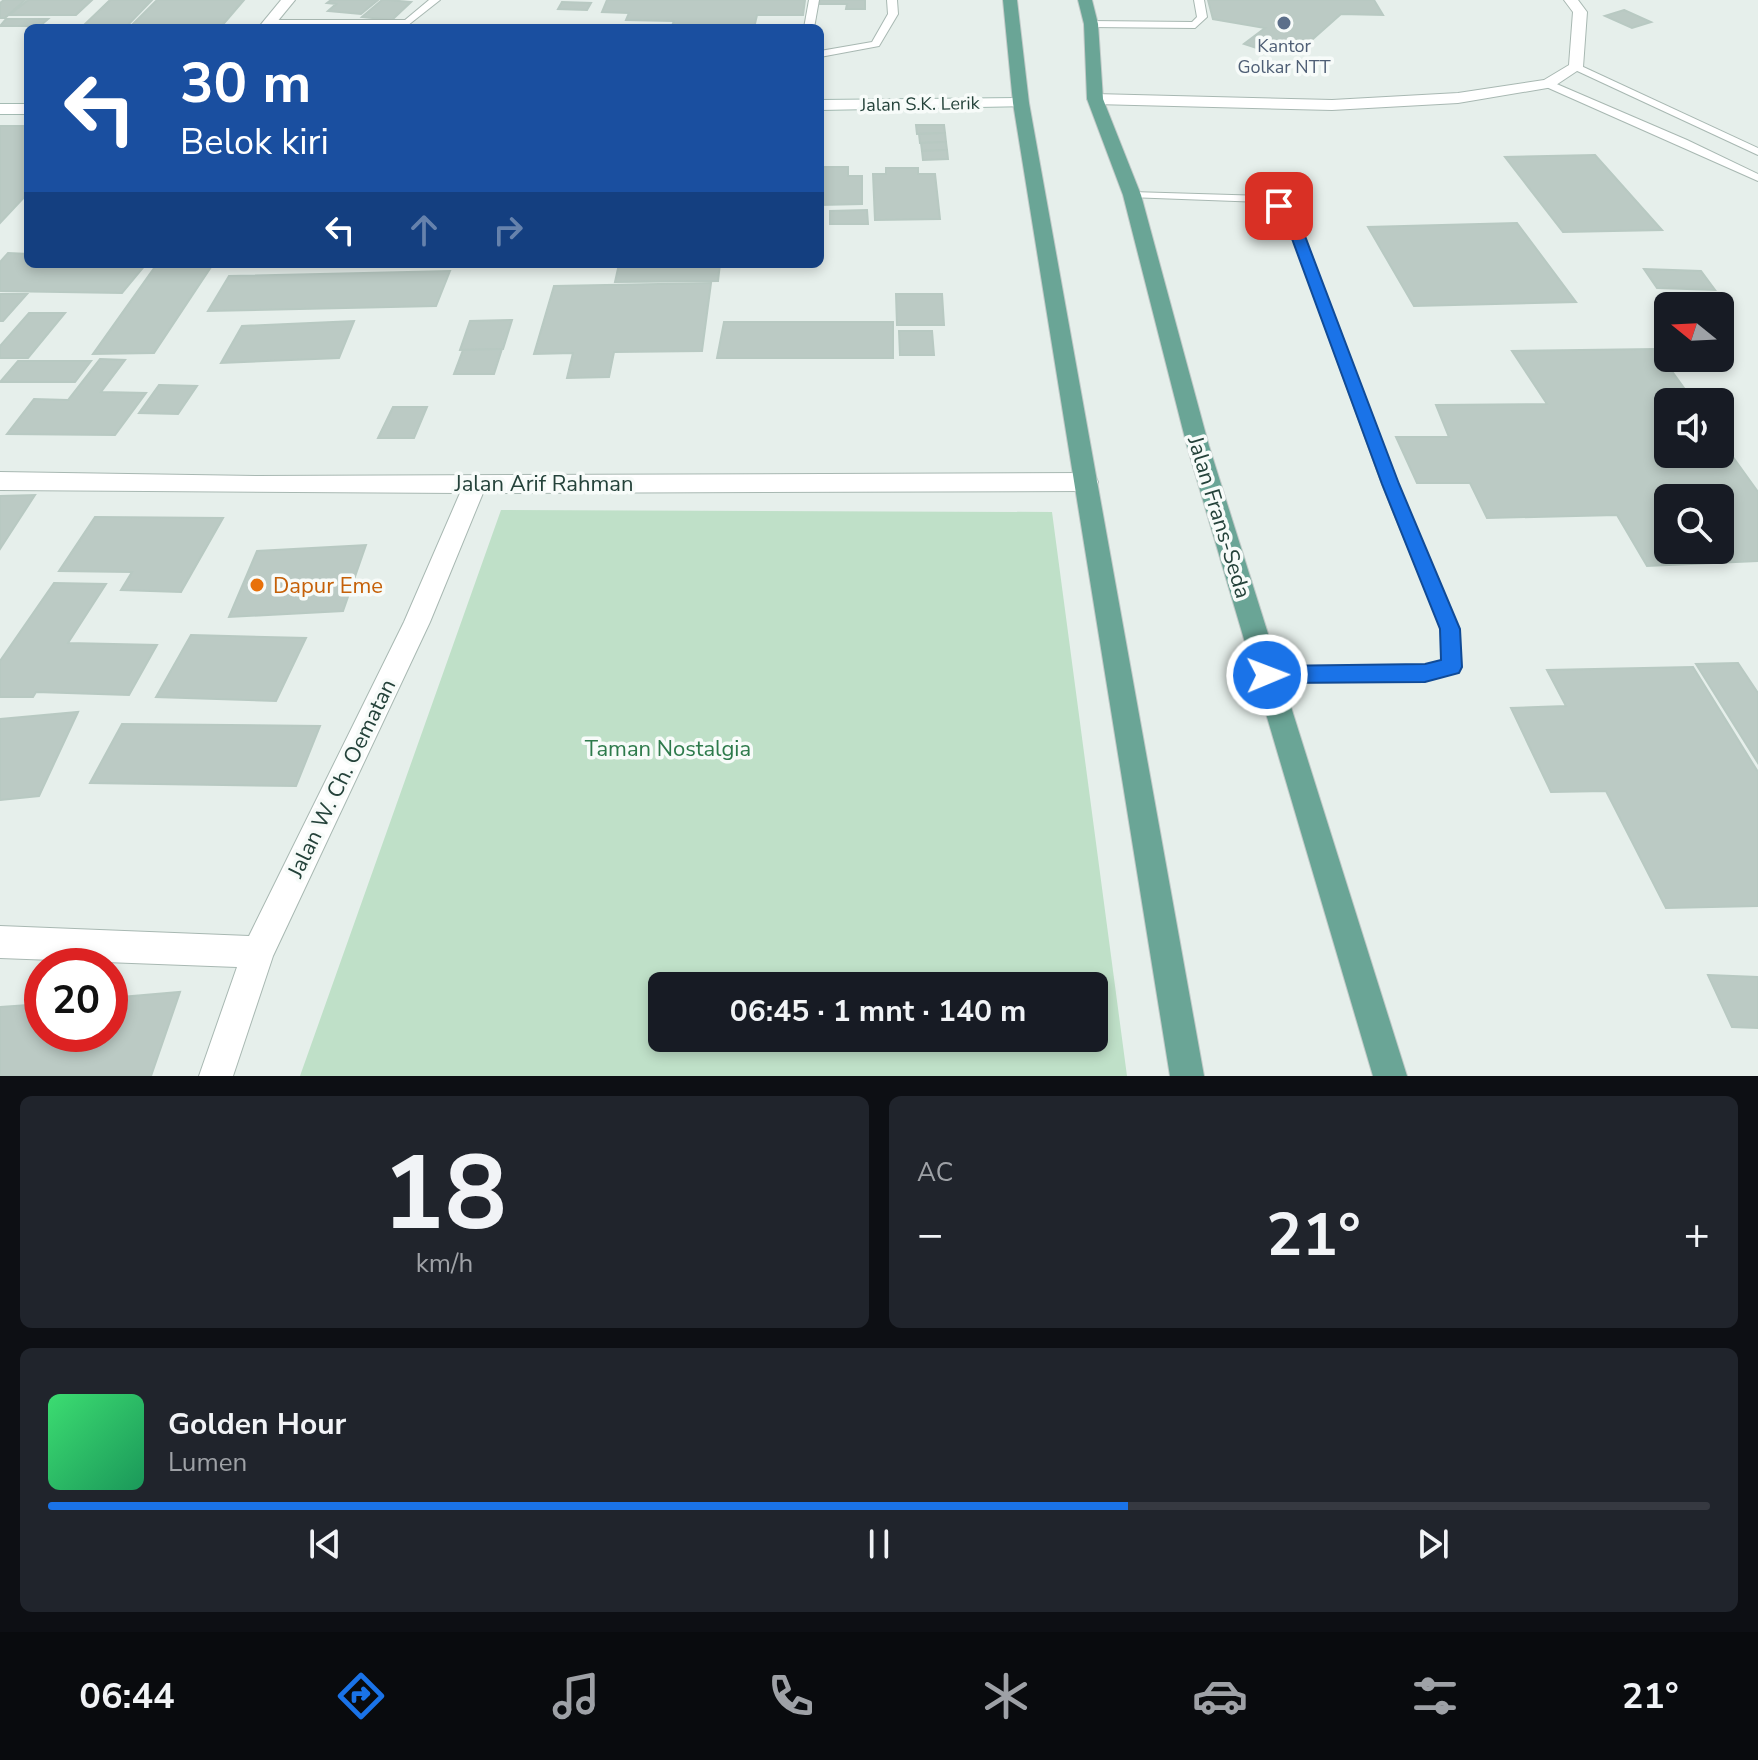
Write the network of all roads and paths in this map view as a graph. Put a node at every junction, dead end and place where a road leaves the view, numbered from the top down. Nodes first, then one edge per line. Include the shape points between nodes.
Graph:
1 (288, 0) edge
2 (435, 0) edge
3 (814, 0) edge
4 (892, 0) edge
5 (1010, 0) edge
6 (1085, 0) edge
7 (1199, 0) edge
8 (1571, 0) edge
9 (269, 24) edge
10 (360, 24) edge
11 (810, 24) edge
12 (1091, 24) junction
13 (824, 53) edge
14 (1576, 67) junction
15 (1548, 84) junction
16 (1095, 99) junction
17 (1021, 103) junction
18 (824, 105) edge
19 (0, 109) edge
20 (24, 109) edge
21 (1758, 152) edge
22 (1758, 178) edge
23 (1132, 195) junction
24 (0, 481) edge
25 (1087, 482) junction
26 (475, 484) junction
27 (1267, 675) junction
28 (0, 942) edge
29 (258, 952) junction
30 (216, 1076) edge
31 (1187, 1076) edge
32 (1390, 1076) edge

1 - 9 street
2 - 10 lane via 407,23
3 - 11 lane
4 - 13 lane via 893,14 876,44
5 - 17 main road
6 - 12 main road, Jalan Frans-Seda
7 - 12 lane via 1202,17 1195,25
8 - 14 street via 1580,12
12 - 16 main road, Jalan Frans-Seda
14 - 15 street
14 - 21 lane
15 - 16 street via 1458,98 1332,105
15 - 22 lane
16 - 23 main road, Jalan Frans-Seda
17 - 18 street, Jalan S.K. Lerik
17 - 25 main road
19 - 20 street
23 - 27 main road, Jalan Frans-Seda via 1198,446
23 - 27 lane via 1265,199 1290,215 1450,629 1452,667 1425,673
24 - 26 street, Jalan Arif Rahman
25 - 26 street, Jalan Arif Rahman
25 - 31 main road
26 - 29 street, Jalan W. Ch. Oematan via 417,622
27 - 32 main road, Jalan Frans-Seda
28 - 29 street
29 - 30 street, Jalan W. Ch. Oematan

